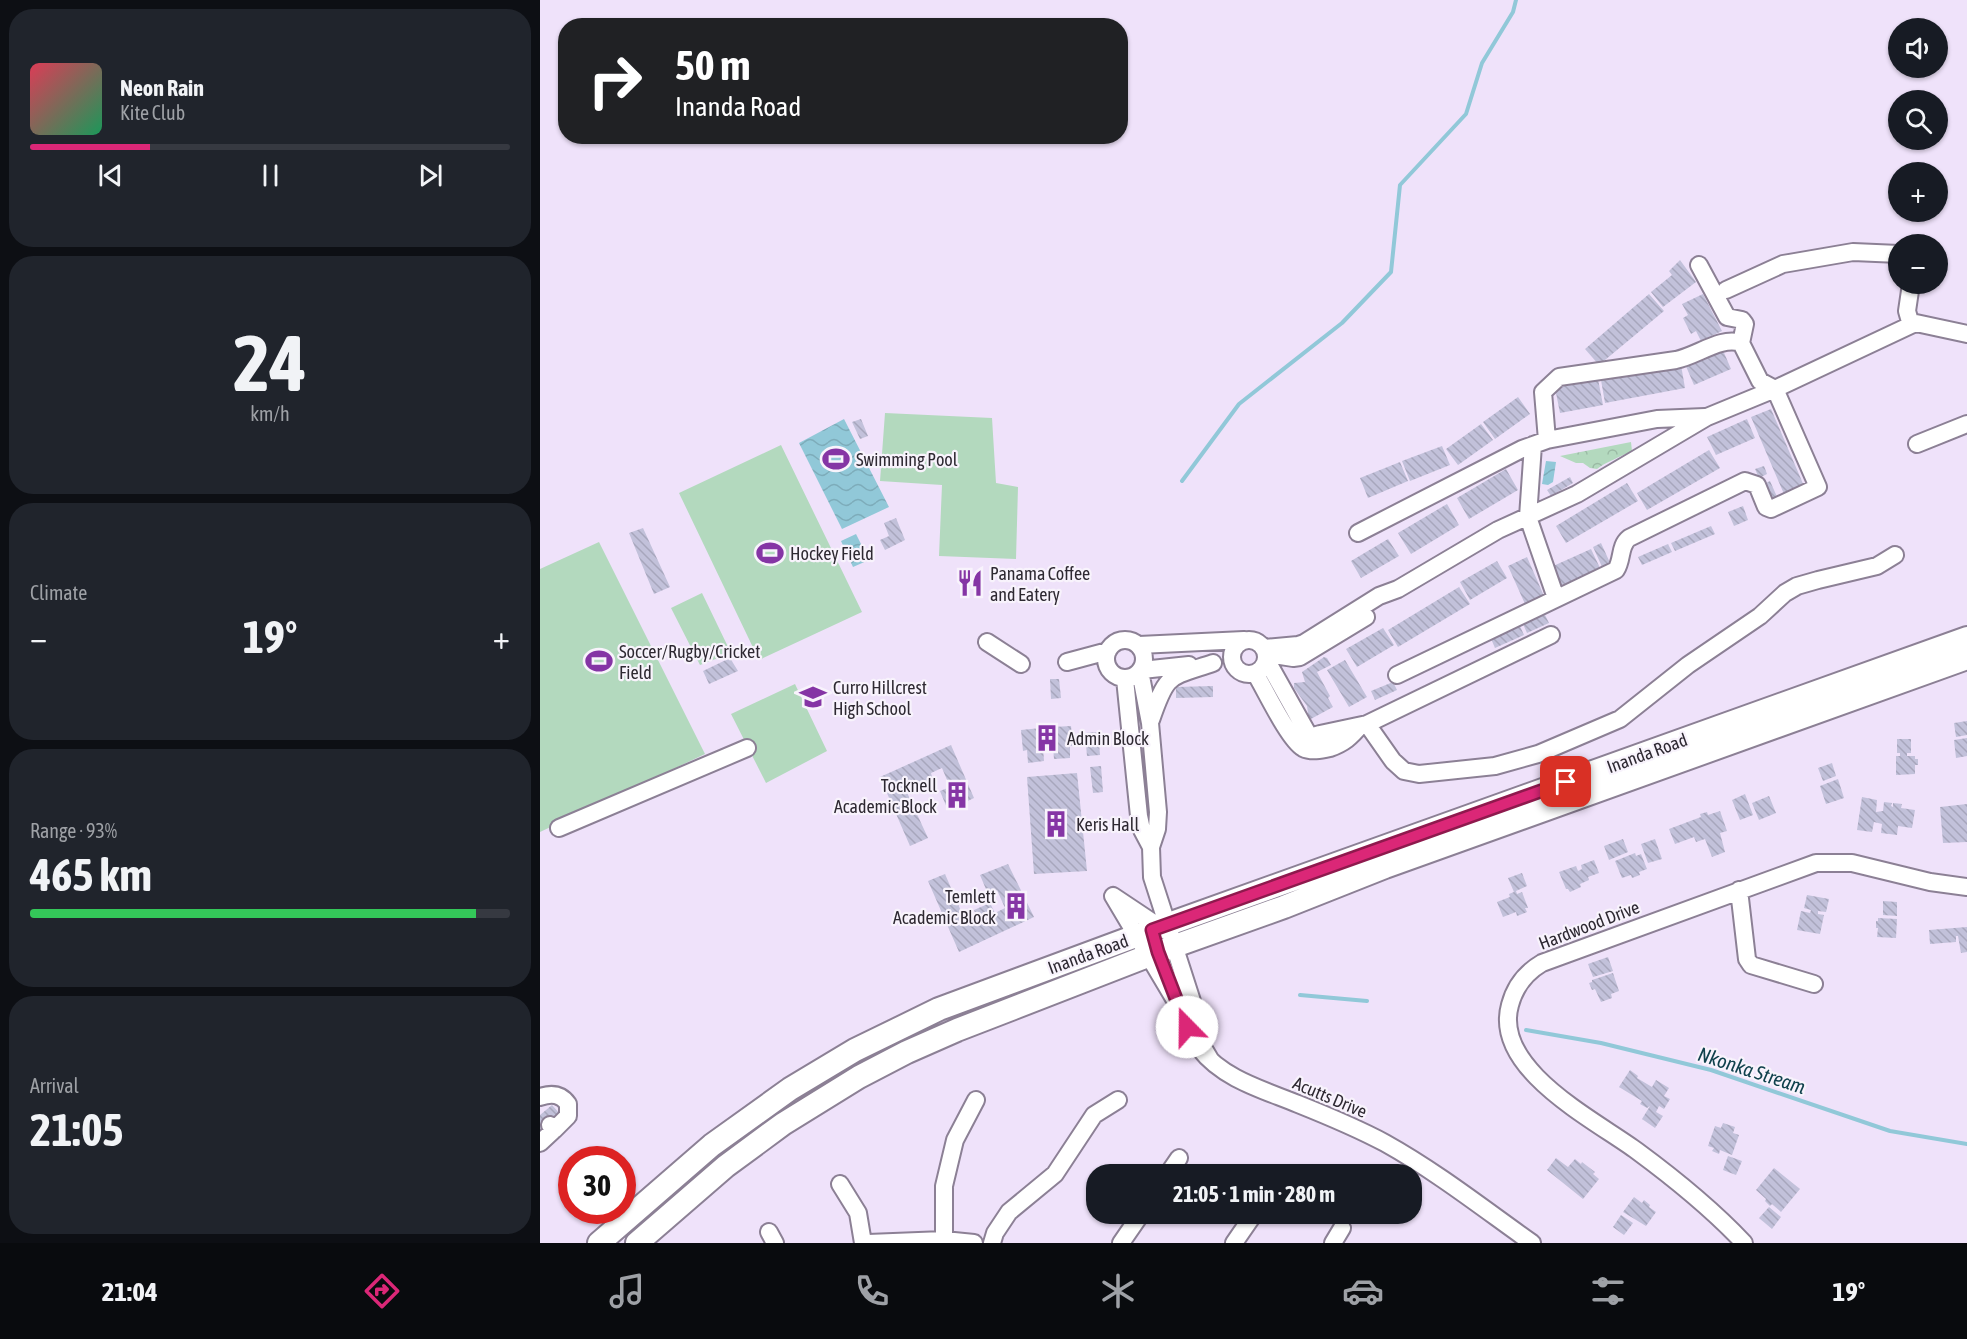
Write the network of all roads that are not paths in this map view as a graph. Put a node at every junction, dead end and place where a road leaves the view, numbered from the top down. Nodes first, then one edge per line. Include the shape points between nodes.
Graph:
1 (1888, 254) edge
2 (1699, 265) dead end
3 (1726, 290) dead end
4 (1910, 294) edge
5 (1911, 325) junction
6 (1967, 334) edge
7 (1742, 343) junction
8 (1775, 388) junction
9 (1707, 417) junction
10 (1657, 419) junction
11 (1967, 424) edge
12 (1540, 442) junction
13 (1665, 442) junction
14 (1917, 444) dead end
15 (1528, 517) junction
16 (1358, 532) dead end
17 (1895, 555) dead end
18 (1556, 598) junction
19 (1551, 635) dead end
20 (1967, 638) edge
21 (1244, 640) junction
22 (987, 642) dead end
23 (1139, 645) junction
24 (1108, 651) junction
25 (1263, 658) junction
26 (1967, 658) edge
27 (1232, 661) junction
28 (1213, 663) junction
29 (1021, 664) dead end
30 (1108, 668) junction
31 (1136, 673) junction
32 (1397, 675) dead end
33 (1150, 723) junction
34 (1364, 725) junction
35 (747, 748) dead end
36 (559, 828) dead end
37 (1151, 847) junction
38 (1967, 887) edge
39 (1739, 890) junction
40 (1155, 941) junction
41 (1814, 984) dead end
42 (1210, 1059) junction
43 (540, 1096) edge
44 (976, 1100) dead end
45 (1118, 1100) dead end
46 (540, 1143) edge
47 (1179, 1158) dead end
48 (1175, 1164) edge
49 (840, 1184) dead end
50 (1134, 1224) edge
51 (1247, 1224) edge
52 (1342, 1228) dead end
53 (944, 1240) junction
54 (599, 1243) edge
55 (637, 1243) edge
56 (862, 1243) edge
57 (868, 1243) edge
58 (974, 1243) edge
59 (992, 1243) edge
60 (1121, 1243) edge
61 (1234, 1243) edge
62 (1333, 1243) edge
63 (1532, 1243) edge
64 (1744, 1243) edge

1 - 3 street via 1853,252 1783,264
2 - 7 street via 1727,317 1745,324
4 - 5 street via 1907,311
5 - 6 street
5 - 8 street
7 - 8 street via 1760,381
7 - 12 street via 1727,341 1665,363 1559,378 1543,392
8 - 9 street
8 - 18 street via 1818,487 1771,508 1766,507 1757,485 1744,481 1629,538 1624,542 1616,570
9 - 10 street
9 - 13 street
10 - 12 street
10 - 13 street
11 - 14 street
12 - 15 street
12 - 16 street
13 - 15 street via 1577,494
15 - 18 street
15 - 25 street via 1498,530 1398,589 1367,616 1306,648 1298,645
17 - 34 street via 1877,566 1808,583 1785,593 1760,616 1688,665 1620,719 1538,754 1495,766 1419,774 1404,771
18 - 32 street
19 - 34 street
20 - 40 main road, Inanda Road
21 - 23 street
21 - 25 street via 1255,640
21 - 27 street via 1234,648
22 - 29 street
23 - 24 street via 1122,640
23 - 31 street via 1145,656
24 - 30 street
24 - 30 street via 1067,662
25 - 27 street via 1250,674 1239,670
25 - 34 street via 1292,738 1301,747 1318,750 1339,745
26 - 40 main road, Inanda Road via 1284,907
27 - 28 street
28 - 31 street
28 - 33 street via 1168,681
30 - 31 street via 1115,676
31 - 33 street
31 - 37 street via 1139,816
33 - 37 street via 1158,812
35 - 36 street
37 - 42 street via 1152,877
38 - 39 street, Hardwood Drive via 1834,862 1800,867
39 - 41 street via 1747,959 1751,965
39 - 64 street, Hardwood Drive via 1542,963 1530,970 1513,993 1508,1023 1510,1039 1530,1071 1692,1194
40 - 42 street, Acutts Drive via 1187,1027
40 - 42 street via 1152,922 1113,896
40 - 54 main road, Inanda Road via 939,1009 855,1050 790,1089 712,1145
40 - 55 main road, Inanda Road via 859,1077 762,1138
42 - 63 street, Acutts Drive via 1252,1086 1386,1144
43 - 46 street via 560,1095 568,1104 568,1116
44 - 53 street via 955,1140 944,1186
45 - 59 street via 1094,1115 1055,1174 1009,1212
47 - 48 street
49 - 56 street via 858,1213
50 - 60 street
51 - 61 street
52 - 62 street
53 - 57 street
53 - 58 street

